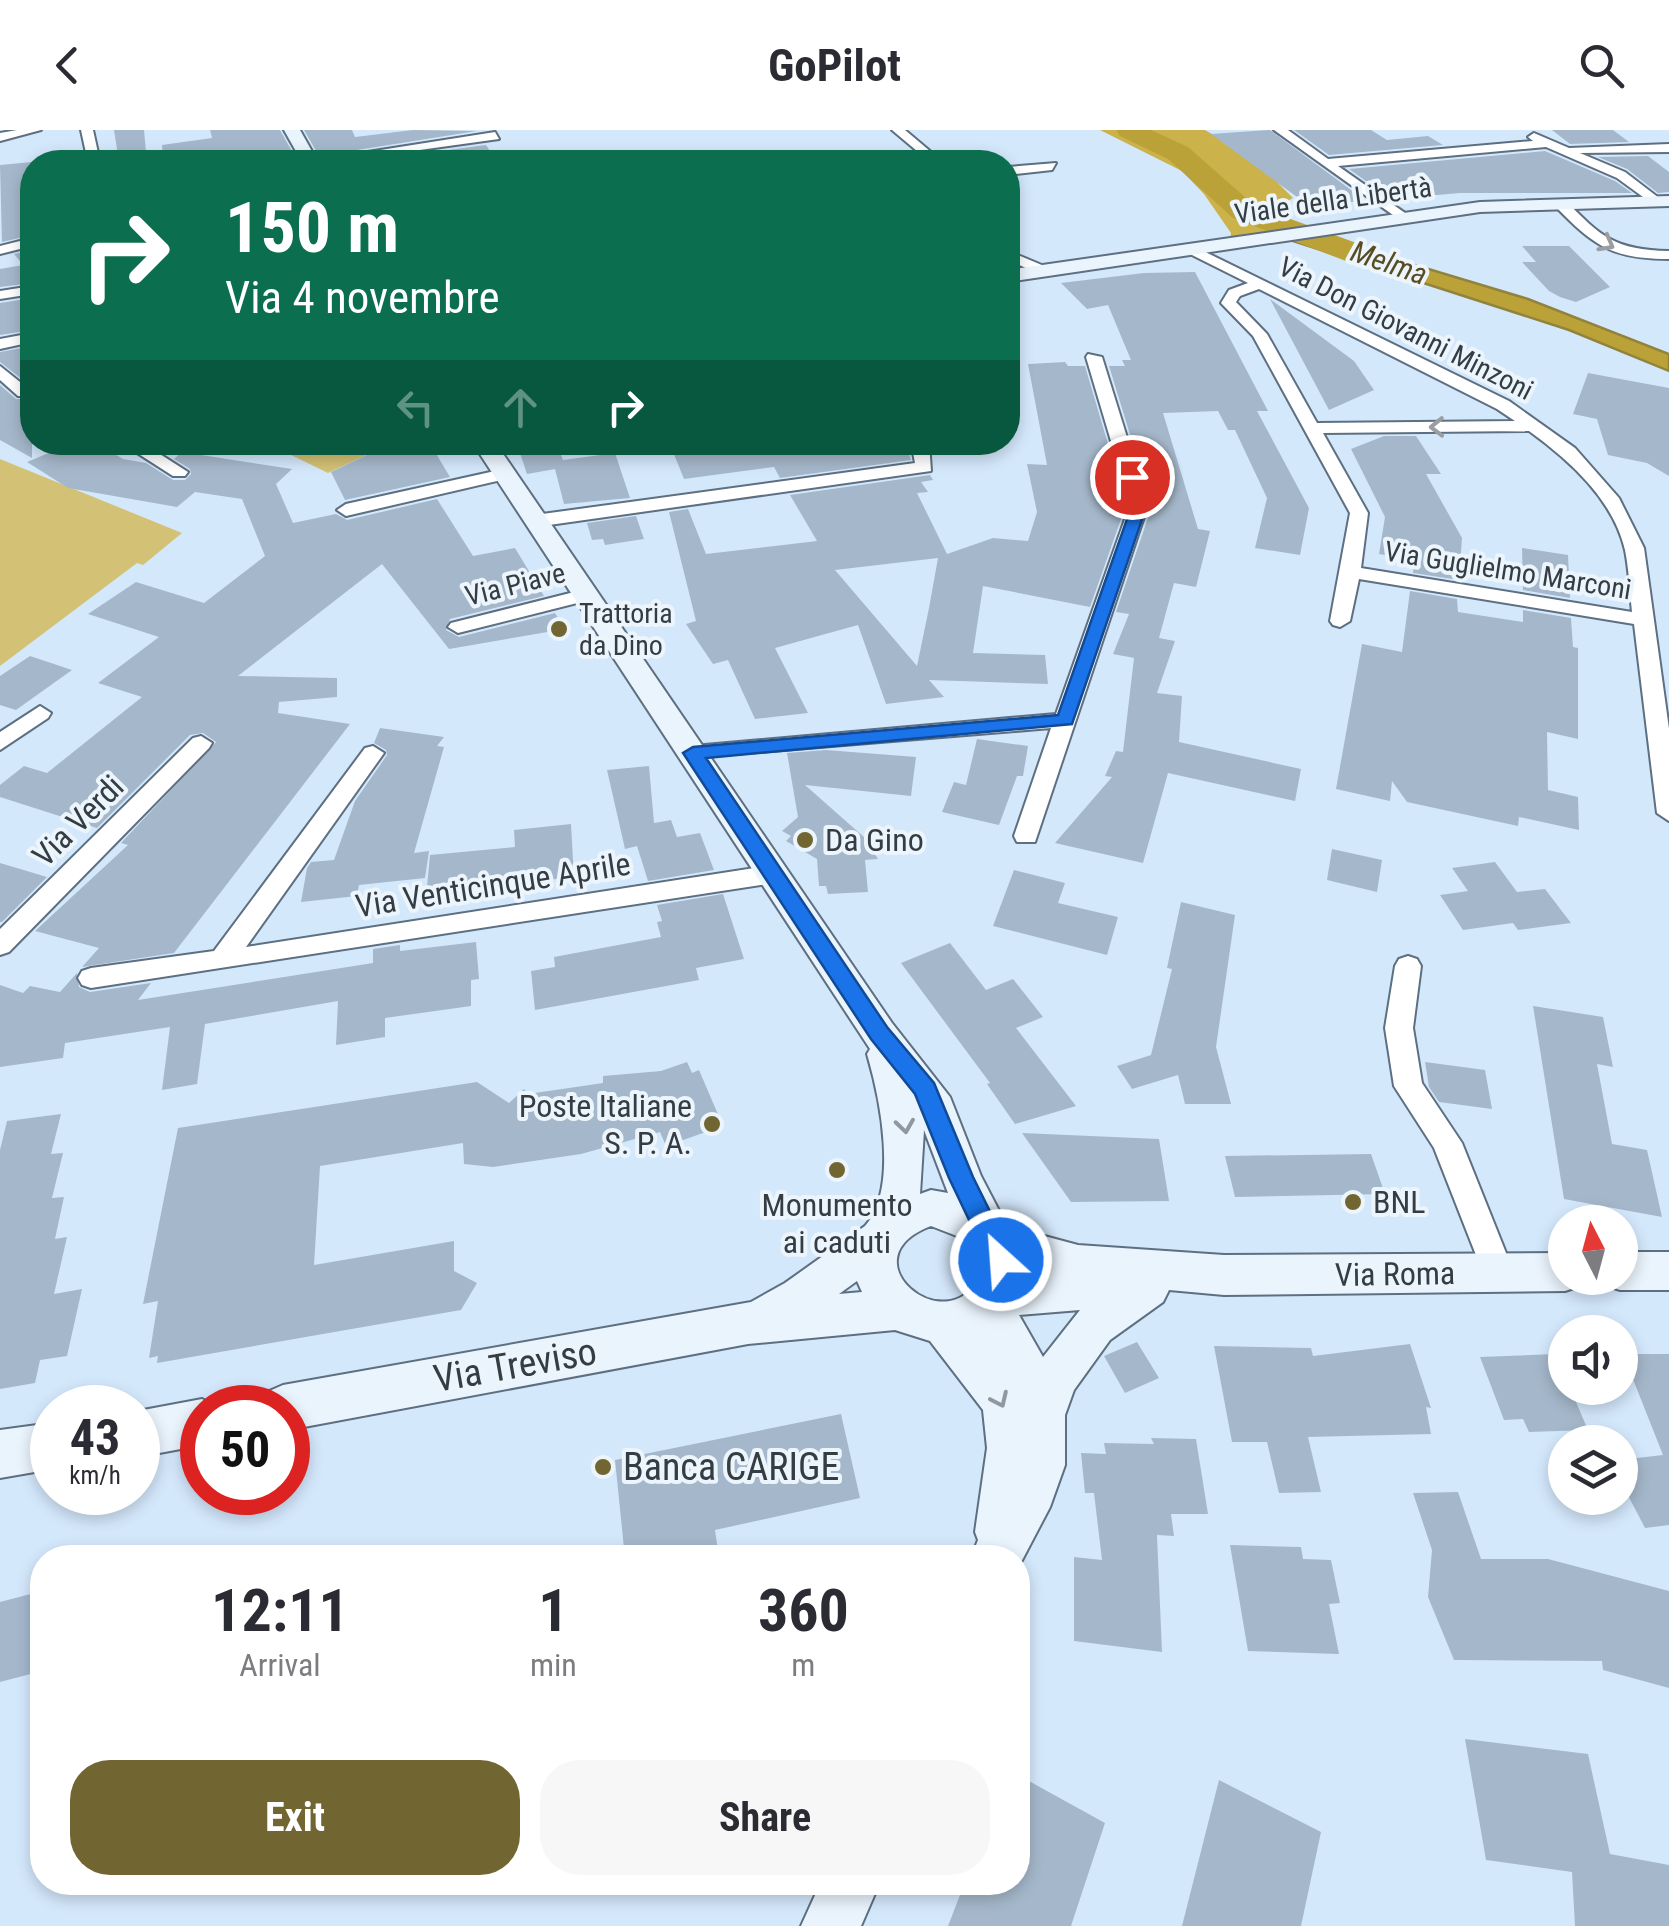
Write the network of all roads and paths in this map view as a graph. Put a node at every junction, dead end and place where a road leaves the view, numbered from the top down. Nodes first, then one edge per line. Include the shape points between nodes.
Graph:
1 (34, 130) edge
2 (898, 130) edge
3 (1280, 130) edge
4 (1519, 130) edge
5 (495, 136) dead end
6 (0, 137) edge
7 (1548, 143) junction
8 (1669, 148) edge
9 (1563, 149) junction
10 (395, 150) edge
11 (922, 150) edge
12 (1325, 163) junction
13 (1052, 166) dead end
14 (1020, 170) edge
15 (1662, 201) edge
16 (1560, 203) junction
17 (1400, 216) junction
18 (1191, 249) junction
19 (1669, 255) edge
20 (1020, 260) edge
21 (1044, 271) junction
22 (1020, 274) edge
23 (1259, 284) junction
24 (1094, 357) dead end
25 (0, 371) edge
26 (20, 389) edge
27 (1535, 426) junction
28 (1313, 428) junction
29 (155, 455) edge
30 (492, 455) edge
31 (923, 455) edge
32 (179, 472) dead end
33 (504, 474) junction
34 (346, 510) dead end
35 (535, 522) junction
36 (1351, 572) junction
37 (586, 595) junction
38 (1644, 620) junction
39 (1340, 621) dead end
40 (458, 627) dead end
41 (40, 713) dead end
42 (1066, 720) junction
43 (0, 743) edge
44 (201, 743) dead end
45 (373, 753) dead end
46 (693, 753) junction
47 (1669, 813) edge
48 (1026, 836) dead end
49 (774, 874) junction
50 (0, 945) edge
51 (222, 960) junction
52 (1408, 966) dead end
53 (90, 978) dead end
54 (879, 1033) junction
55 (886, 1231) junction
56 (990, 1235) junction
57 (1638, 1271) edge
58 (1669, 1271) edge
59 (1548, 1272) edge
60 (1498, 1273) junction
61 (1224, 1275) junction
62 (1158, 1283) junction
63 (989, 1301) junction
64 (921, 1315) junction
65 (748, 1322) junction
66 (310, 1403) edge
67 (1041, 1416) junction
68 (30, 1449) edge
69 (0, 1454) edge
70 (997, 1545) edge
71 (1002, 1545) edge
72 (845, 1895) edge
73 (831, 1926) edge

1 - 6 street
2 - 11 street
3 - 12 street
4 - 7 street
5 - 10 street
7 - 9 street
7 - 12 street
8 - 9 street
9 - 15 street
12 - 17 street
13 - 14 street
15 - 16 street, Viale della Libertà
16 - 17 street, Viale della Libertà
16 -> 19 street via 1604,247
17 - 18 street, Viale della Libertà
18 - 21 street, Viale della Libertà
18 - 23 street, Via Don Giovanni Minzoni
20 - 21 street
21 - 22 street, Viale della Libertà
23 - 27 street, Via Don Giovanni Minzoni
23 - 28 street, Via Guglielmo Marconi via 1234,293 1228,303 1259,334
24 - 42 street via 1139,505
25 - 26 street
27 -> 28 street
27 - 38 street, Via Don Giovanni Minzoni via 1569,452 1613,502 1634,548
28 - 36 street, Via Guglielmo Marconi via 1359,513
29 - 32 street
30 - 33 street
31 - 35 street via 925,467
33 - 34 street
33 - 35 street
35 - 37 street
36 - 38 street, Via Guglielmo Marconi
36 - 39 street
37 - 40 street, Via Piave
37 - 46 street
38 - 47 street, Via Don Giovanni Minzoni
41 - 43 street
42 - 46 street
42 - 48 street
44 - 50 street, Via Verdi
45 - 51 street
46 - 49 street
49 - 51 street, Via Venticinque Aprile
49 - 54 street
51 - 53 street, Via Venticinque Aprile
52 - 60 street via 1400,1028 1408,1086 1447,1142
54 -> 55 street via 900,1094 907,1148
54 - 56 street via 930,1098
55 - 56 street, Via Treviso via 910,1212 942,1208 972,1218
55 - 64 street via 874,1258 876,1276 884,1294
55 - 65 street, Via Treviso via 801,1298
56 - 61 street, Via Roma via 1078,1264
56 - 63 street via 1001,1260
57 - 58 street
59 - 60 street, Via Roma
60 - 61 street, Via Roma
61 - 62 street, Via Roma
62 - 63 street, Via Roma
62 - 67 street via 1088,1328 1068,1352
63 - 64 street, Via Treviso via 973,1314
63 - 67 street via 1033,1379
64 - 65 street, Via Treviso
64 -> 70 street via 991,1380 1006,1411 1012,1434
65 - 66 street, Via Treviso
67 - 71 street via 1035,1486
68 - 69 street
72 - 73 street

